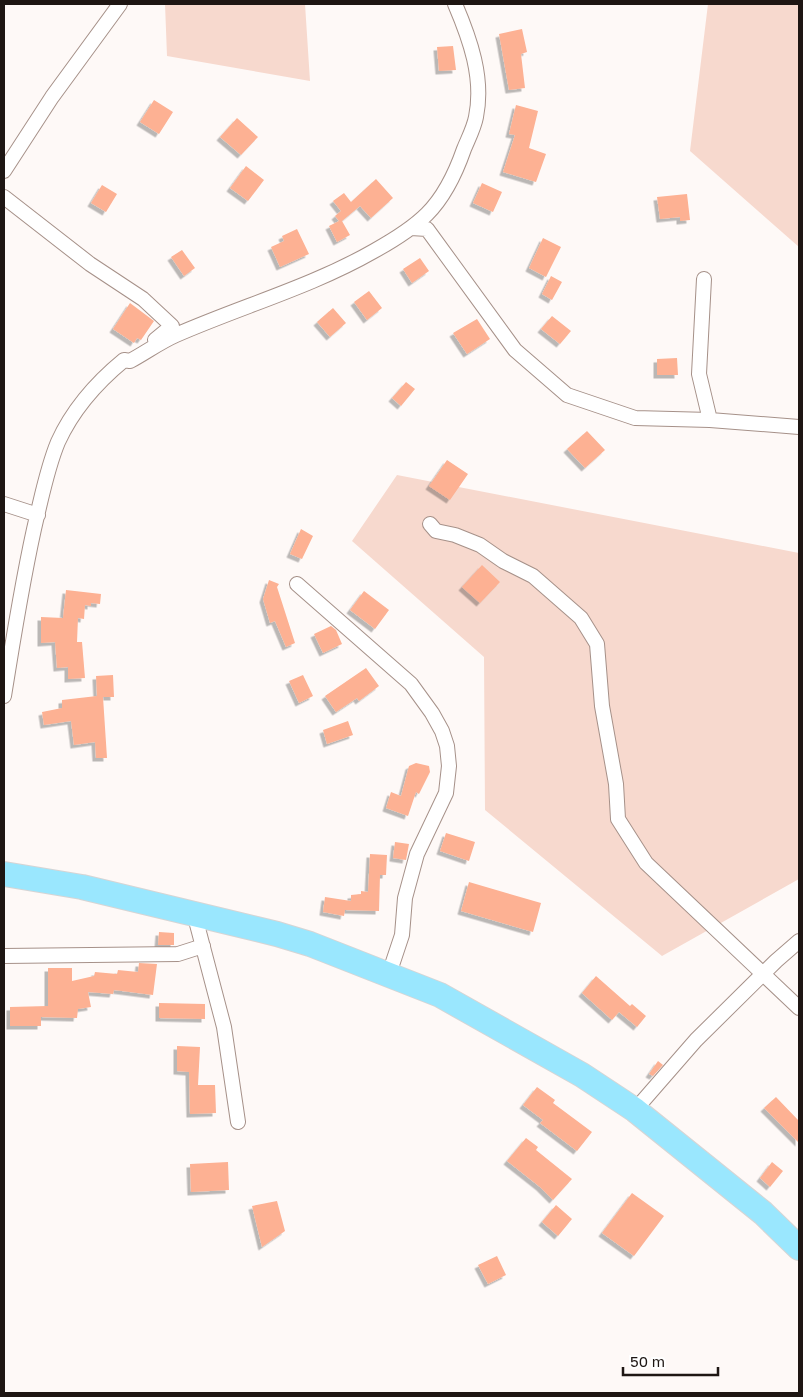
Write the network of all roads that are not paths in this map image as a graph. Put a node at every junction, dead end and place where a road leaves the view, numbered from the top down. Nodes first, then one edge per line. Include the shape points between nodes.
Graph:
1 (120, 4) edge
2 (455, 4) edge
3 (4, 171) edge
4 (4, 197) edge
5 (411, 228) junction
6 (704, 279) dead end
7 (130, 361) junction
8 (710, 420) junction
9 (799, 428) edge
10 (4, 504) edge
11 (38, 515) junction
12 (430, 524) dead end
13 (297, 584) dead end
14 (4, 696) edge
15 (4, 874) edge
16 (194, 913) junction
17 (799, 941) edge
18 (203, 946) junction
19 (4, 956) edge
20 (389, 974) junction
21 (764, 974) junction
22 (799, 1008) edge
23 (635, 1110) junction
24 (238, 1122) dead end
25 (799, 1248) edge

1 - 3 street via 52,97
2 - 5 street via 476,65 476,118 449,182 427,214
4 - 7 street via 90,264 143,299 172,326
5 - 7 street via 328,276 175,336
5 - 8 street via 427,229 515,350 567,396 635,418
6 - 8 street via 699,374
7 - 11 street via 124,360 102,378 70,420 50,463
8 - 9 street
10 - 11 street
11 - 14 street via 24,572
12 - 21 street via 436,531 480,545 534,576 581,618 597,644 618,819 646,863
13 - 20 street via 411,684 432,713 447,746 446,793 417,854 405,898 402,935
15 - 16 highway via 82,887
16 - 18 street
16 - 20 highway via 310,944
17 - 21 street
18 - 19 street via 178,954
18 - 24 street via 224,1027
20 - 23 highway via 456,1003 582,1075
21 - 22 street
21 - 23 street via 696,1040
23 - 25 highway via 763,1213

